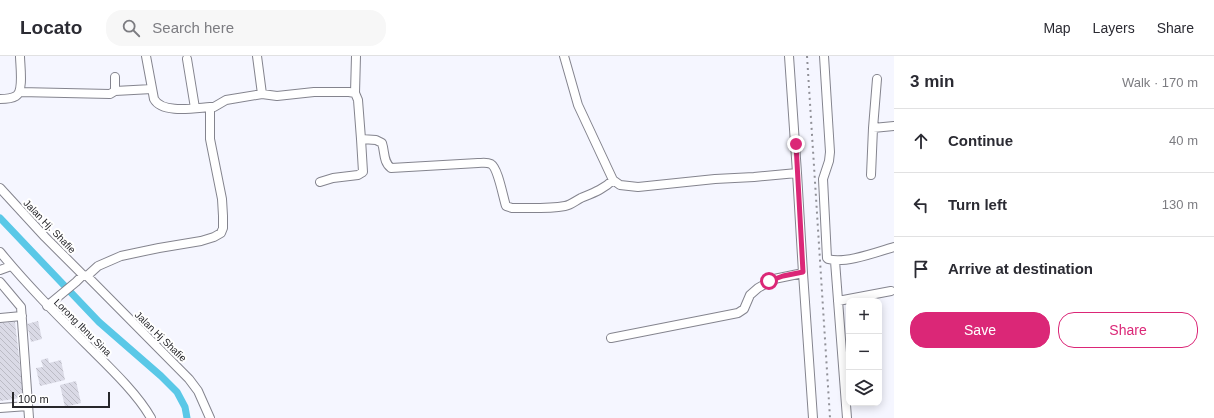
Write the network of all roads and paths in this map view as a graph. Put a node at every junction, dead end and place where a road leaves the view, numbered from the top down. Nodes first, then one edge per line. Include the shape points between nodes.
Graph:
1 (20, 56) edge
2 (146, 56) edge
3 (257, 56) edge
4 (356, 56) edge
5 (564, 56) edge
6 (789, 56) edge
7 (824, 56) edge
8 (188, 59) dead end
9 (116, 77) dead end
10 (877, 79) dead end
11 (152, 90) junction
12 (115, 91) junction
13 (20, 92) junction
14 (355, 93) junction
15 (262, 94) junction
16 (0, 99) edge
17 (210, 107) junction
18 (195, 108) junction
19 (894, 126) edge
20 (873, 128) junction
21 (361, 139) junction
22 (797, 173) junction
23 (871, 175) dead end
24 (613, 180) junction
25 (320, 182) dead end
26 (0, 188) edge
27 (894, 247) edge
28 (0, 252) edge
29 (835, 261) junction
30 (11, 266) junction
31 (0, 270) edge
32 (803, 272) junction
33 (85, 275) junction
34 (0, 282) edge
35 (891, 291) dead end
36 (838, 302) junction
37 (50, 303) junction
38 (22, 316) junction
39 (0, 318) edge
40 (611, 338) dead end
41 (28, 406) junction
42 (0, 408) edge
43 (29, 418) edge
44 (152, 418) edge
45 (210, 418) edge
46 (813, 418) edge
47 (847, 418) edge

1 - 13 street
2 - 11 street
3 - 15 street
4 - 14 street
5 - 24 street via 578,105
6 - 22 street
7 - 29 street via 830,152 823,178 827,256 828,260
8 - 18 street
9 - 12 street
10 - 20 street
11 - 12 street
11 - 18 street via 156,102 164,107
12 - 13 street via 110,94
13 - 16 street via 17,96
14 - 15 street via 314,92 277,96
14 - 21 street via 358,100
15 - 17 street via 233,99
17 - 18 street
17 - 33 street via 210,139 222,199 223,228 220,234 201,241 121,256
19 - 20 street
20 - 23 street
21 - 24 street via 382,143 386,162 391,168 490,164 496,172 506,206 512,208 559,207 571,204 595,193
21 - 25 street via 363,172
22 - 24 street via 638,187 620,186
22 - 32 street
26 - 33 street, Jalan Hj. Shafie via 45,237
27 - 29 street
28 - 30 street, Lorong Ibnu Sina
29 - 36 street
30 - 31 street
30 - 37 street, Lorong Ibnu Sina via 30,288
32 - 40 street via 774,278 758,288 750,295 744,309 738,313
32 - 46 street
33 - 37 street
33 - 45 street, Jalan Hj Shafie via 189,379 198,391
34 - 38 street via 19,305
35 - 36 street
36 - 47 street
37 - 44 street, Lorong Ibnu Sina
38 - 39 street
38 - 41 street
41 - 42 street
41 - 43 street

